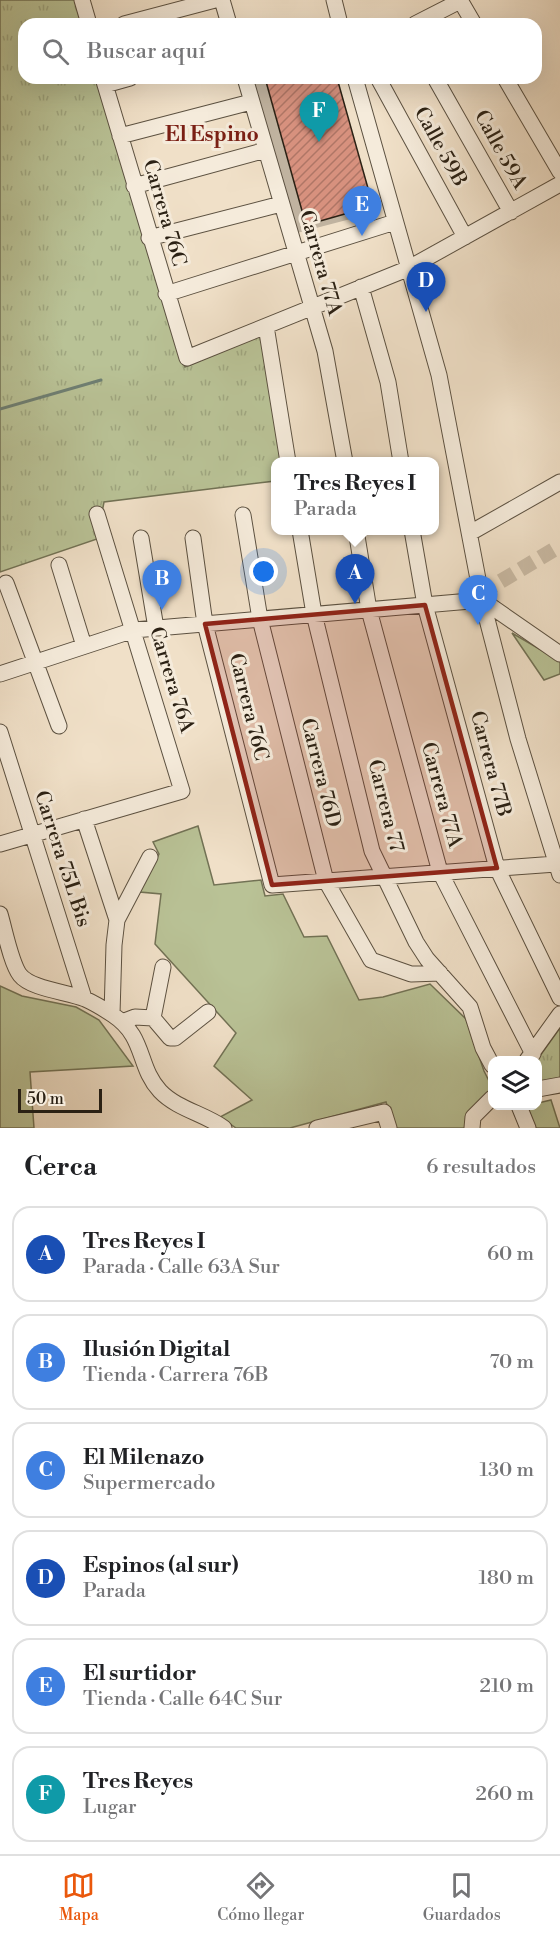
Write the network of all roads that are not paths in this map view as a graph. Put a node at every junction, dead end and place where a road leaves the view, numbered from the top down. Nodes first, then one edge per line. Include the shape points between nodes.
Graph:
1 (82, 0) edge
2 (214, 0) edge
3 (222, 0) edge
4 (460, 0) edge
5 (87, 18) edge
6 (146, 18) edge
7 (227, 18) edge
8 (426, 18) edge
9 (470, 18) edge
10 (105, 84) edge
11 (246, 84) edge
12 (357, 84) edge
13 (381, 84) edge
14 (438, 84) edge
15 (509, 84) edge
16 (252, 102) junction
17 (120, 136) junction
18 (266, 150) junction
19 (560, 172) edge
20 (560, 184) edge
21 (134, 186) junction
22 (281, 204) junction
23 (511, 212) junction
24 (395, 222) junction
25 (465, 237) junction
26 (149, 238) junction
27 (295, 254) junction
28 (407, 269) junction
29 (361, 287) junction
30 (166, 294) junction
31 (310, 308) junction
32 (266, 326) junction
33 (287, 457) edge
34 (344, 457) edge
35 (400, 457) edge
36 (560, 482) edge
37 (98, 514) dead end
38 (243, 515) dead end
39 (470, 533) junction
40 (301, 535) edge
41 (357, 535) edge
42 (413, 535) edge
43 (141, 538) dead end
44 (193, 538) dead end
45 (59, 566) dead end
46 (6, 583) dead end
47 (482, 600) junction
48 (424, 605) junction
49 (369, 610) junction
50 (314, 614) junction
51 (260, 619) junction
52 (205, 624) junction
53 (156, 628) junction
54 (134, 630) junction
55 (84, 646) junction
56 (560, 654) edge
57 (35, 662) junction
58 (0, 674) edge
59 (60, 726) dead end
60 (0, 732) edge
61 (84, 819) junction
62 (31, 835) junction
63 (0, 844) edge
64 (150, 857) dead end
65 (497, 868) junction
66 (558, 869) edge
67 (440, 872) junction
68 (383, 877) junction
69 (326, 881) junction
70 (0, 914) edge
71 (117, 920) junction
72 (7, 961) edge
73 (163, 967) dead end
74 (440, 973) junction
75 (84, 998) junction
76 (560, 998) edge
77 (208, 1012) dead end
78 (560, 1014) edge
79 (117, 1018) junction
80 (153, 1018) junction
81 (530, 1056) edge
82 (531, 1056) edge
83 (488, 1057) edge
84 (560, 1086) edge
85 (542, 1088) edge
86 (488, 1101) edge
87 (521, 1110) edge
88 (339, 1125) edge
89 (472, 1125) edge
90 (224, 1128) edge
91 (317, 1128) edge
92 (389, 1128) edge
93 (528, 1128) edge

1 - 5 street
2 - 6 street
3 - 7 street
4 - 8 street
4 - 9 street
10 - 17 street, Carrera 76C
11 - 16 street, Carrera 77A
12 - 24 street
13 - 25 street, Calle 59B
14 - 23 street, Calle 59A
15 - 19 street
16 - 17 street
16 - 18 street, Carrera 77A
17 - 21 street, Carrera 76C
18 - 21 street
18 - 22 street, Carrera 77A
20 - 23 street
21 - 26 street, Carrera 76C
22 - 26 street
22 - 27 street, Carrera 77A
23 - 25 street
24 - 27 street
24 - 28 street
25 - 28 street
26 - 30 street, Carrera 76C
27 - 30 street
27 - 31 street, Carrera 77A
28 - 29 street
28 - 39 street via 439,375
29 - 31 street
29 - 35 street via 388,382
30 - 32 street, Carrera 76C via 187,358
31 - 32 street
31 - 34 street, Carrera 77A via 325,351
32 - 33 street
36 - 39 street
37 - 54 street, Carrera 76A
38 - 51 street, Carrera 76D
39 - 47 street
40 - 50 street, Carrera 77
41 - 49 street, Carrera 77A
42 - 48 street, Carrera 77B
43 - 53 street
44 - 52 street, Carrera 76C
45 - 55 street
46 - 57 street
47 - 48 street
47 - 56 street
47 - 66 street
48 - 49 street
48 - 65 street, Carrera 77B
49 - 50 street
49 - 67 street, Carrera 77A
50 - 51 street
50 - 68 street, Carrera 77 via 368,837
51 - 52 street
51 - 69 street, Carrera 76D
52 - 53 street
52 - 69 street, Carrera 76C via 272,885
53 - 54 street
54 - 55 street
54 - 61 street, Carrera 76A via 182,790
55 - 57 street
57 - 58 street
57 - 59 street
60 - 62 street, Carrera 75L Bis
61 - 62 street
61 - 71 street
62 - 63 street
62 - 75 street, Carrera 75L Bis
64 - 71 street
65 - 66 street
65 - 67 street
65 - 76 street, Carrera 77B
67 - 68 street
67 - 81 street, Carrera 77A
68 - 69 street
68 - 74 street, Carrera 77 via 416,942
69 - 74 street, Carrera 76D via 370,960 411,974
70 - 72 street
71 - 79 street
72 - 75 street via 30,983
73 - 80 street
74 - 83 street, Carrera 77 via 470,1007
75 - 79 street
77 - 80 street via 179,1036 170,1038
78 - 82 street
79 - 80 street
79 - 90 street via 138,1041 148,1072 160,1091
84 - 85 street
86 - 89 street via 477,1111
87 - 93 street
88 - 91 street
88 - 92 street via 384,1112

